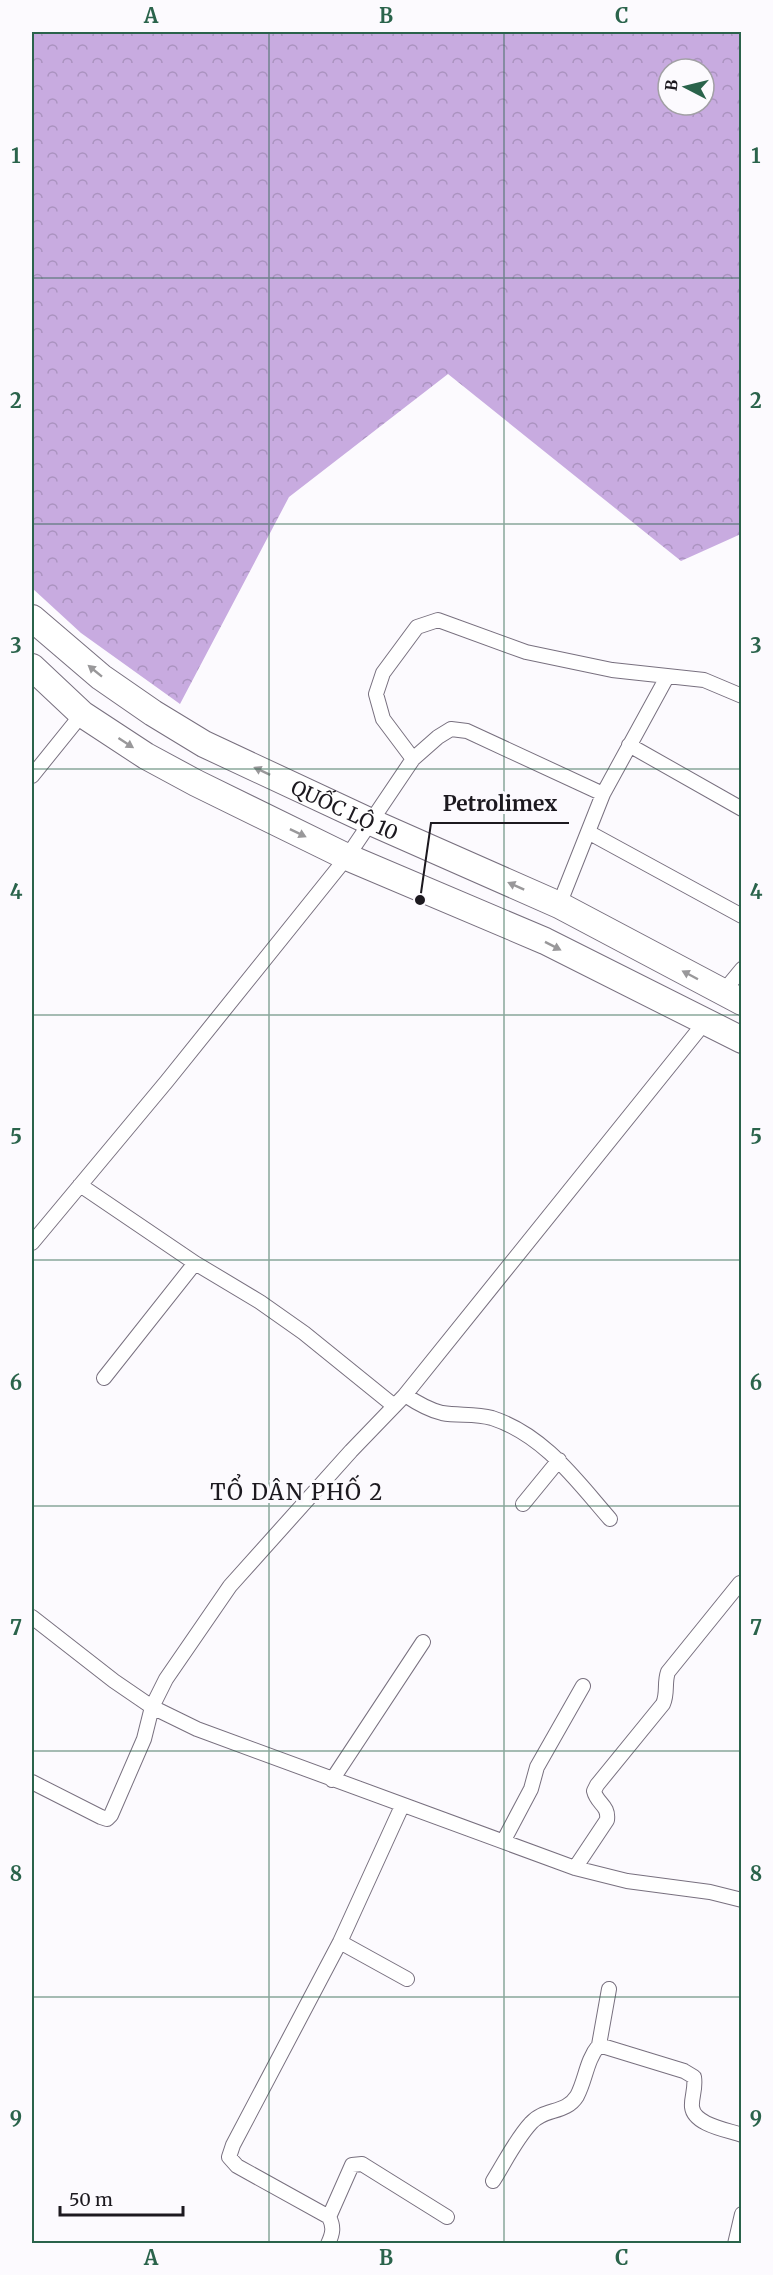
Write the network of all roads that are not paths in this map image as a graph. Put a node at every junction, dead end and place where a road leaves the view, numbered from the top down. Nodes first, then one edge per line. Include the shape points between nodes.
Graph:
1 (32, 618) edge
2 (32, 667) edge
3 (667, 677) junction
4 (741, 696) edge
5 (82, 714) junction
6 (629, 746) junction
7 (413, 759) junction
8 (32, 776) edge
9 (603, 794) junction
10 (741, 809) edge
11 (370, 822) junction
12 (588, 832) junction
13 (347, 857) junction
14 (559, 905) junction
15 (741, 916) edge
16 (741, 969) edge
17 (732, 997) edge
18 (705, 1022) junction
19 (741, 1040) edge
20 (80, 1185) junction
21 (32, 1243) edge
22 (195, 1263) junction
23 (104, 1377) dead end
24 (405, 1395) junction
25 (393, 1405) junction
26 (559, 1460) junction
27 (523, 1504) dead end
28 (610, 1519) dead end
29 (740, 1583) edge
30 (32, 1617) edge
31 (423, 1642) dead end
32 (583, 1686) dead end
33 (152, 1707) junction
34 (332, 1780) junction
35 (32, 1782) edge
36 (402, 1806) junction
37 (504, 1840) junction
38 (575, 1868) junction
39 (739, 1895) edge
40 (340, 1942) junction
41 (407, 1980) dead end
42 (609, 1989) dead end
43 (599, 2045) junction
44 (741, 2135) edge
45 (493, 2181) dead end
46 (741, 2214) edge
47 (329, 2217) junction
48 (447, 2217) dead end
49 (328, 2244) edge
50 (735, 2244) edge

11 -> 1 highway, QUỐC LỘ 10 via 204,744 101,676
2 - 5 highway, QUỐC LỘ 10
3 - 4 street via 704,680
3 - 6 street
3 - 7 street via 526,652 438,620 417,627 383,673 376,694 383,718
5 - 8 street
5 -> 13 highway, QUỐC LỘ 10 via 186,778
6 - 9 street
6 - 10 street
7 - 9 street via 451,729 467,731
7 - 11 street
9 - 12 street
11 - 13 street
14 -> 11 highway, QUỐC LỘ 10
12 - 14 street
12 - 15 street
13 -> 18 highway, QUỐC LỘ 10 via 544,941
13 - 20 street
17 -> 14 highway, QUỐC LỘ 10
16 - 17 street
18 - 19 highway, QUỐC LỘ 10
18 - 24 street
20 - 21 street
20 - 22 street
22 - 23 street
22 - 25 street via 304,1333
24 - 25 street
24 - 26 street via 442,1413 495,1419 539,1442
25 - 33 street via 230,1586 166,1679
26 - 27 street
26 - 28 street
29 - 38 street via 668,1672 663,1704 597,1785 596,1798 605,1806 607,1820
30 - 33 street
31 - 34 street
32 - 37 street via 537,1767 531,1789
33 - 34 street via 197,1729
33 - 35 street via 144,1739 107,1818
34 - 36 street
36 - 37 street
36 - 40 street
37 - 38 street
38 - 39 street via 627,1881
40 - 41 street
40 - 47 street via 229,2157 237,2166
42 - 43 street
43 - 44 street via 694,2077 692,2106 696,2115 704,2122
43 - 45 street via 577,2096 566,2108 531,2122
46 - 50 street
47 - 48 street via 352,2165 357,2163
47 - 49 street via 333,2234

